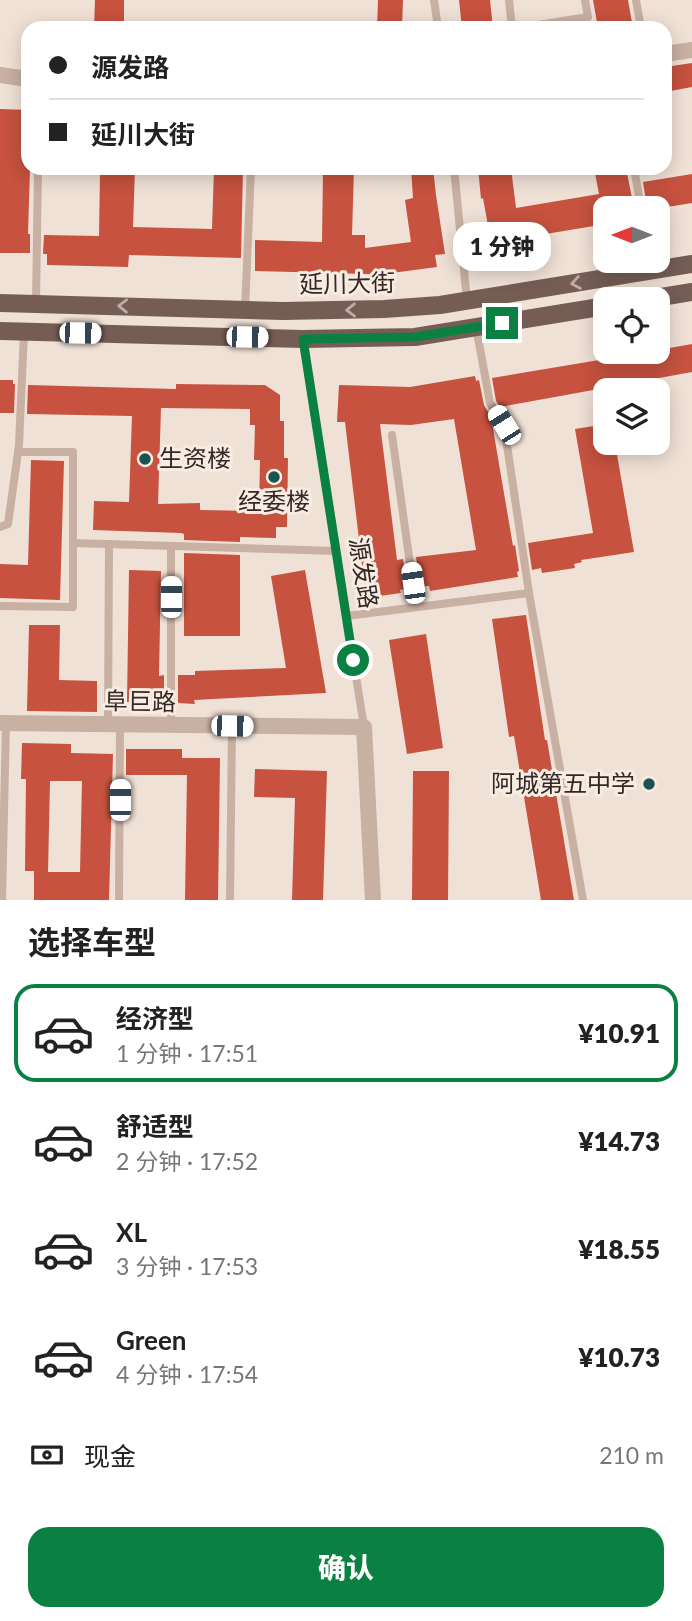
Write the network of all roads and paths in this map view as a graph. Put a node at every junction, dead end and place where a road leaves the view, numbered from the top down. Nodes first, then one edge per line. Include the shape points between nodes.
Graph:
1 (434, 0) edge
2 (509, 0) edge
3 (585, 0) edge
4 (636, 0) edge
5 (437, 21) edge
6 (511, 21) edge
7 (563, 21) edge
8 (640, 21) edge
9 (692, 50) edge
10 (672, 53) edge
11 (0, 75) edge
12 (21, 78) edge
13 (38, 175) edge
14 (251, 175) edge
15 (455, 175) edge
16 (635, 175) edge
17 (639, 196) edge
18 (692, 264) edge
19 (670, 265) edge
20 (614, 273) edge
21 (692, 292) edge
22 (670, 296) edge
23 (467, 301) junction
24 (0, 303) edge
25 (36, 304) junction
26 (593, 308) edge
27 (246, 310) junction
28 (476, 327) junction
29 (0, 331) edge
30 (24, 332) junction
31 (303, 339) junction
32 (392, 435) dead end
33 (18, 452) junction
34 (0, 527) edge
35 (74, 543) junction
36 (109, 544) junction
37 (171, 546) junction
38 (336, 551) junction
39 (529, 593) junction
40 (0, 606) edge
41 (416, 607) junction
42 (346, 616) junction
43 (3, 723) edge
44 (114, 725) junction
45 (171, 725) junction
46 (232, 726) junction
47 (364, 727) junction
48 (2, 900) edge
49 (119, 900) edge
50 (230, 900) edge
51 (373, 900) edge
52 (583, 900) edge

1 - 5 lane
2 - 6 lane
3 - 7 lane via 588,17
4 - 8 lane
9 - 10 street
11 - 12 street
13 - 25 lane
14 - 27 lane
15 - 23 lane
16 - 17 lane
18 - 19 main road, 延川大街
20 -> 23 main road, 延川大街
21 - 22 main road
23 -> 27 main road, 延川大街 via 384,309
24 - 25 main road, 延川大街
27 -> 25 main road, 延川大街
26 - 28 main road
28 - 31 main road via 415,337
28 - 39 lane via 490,402 504,425
29 - 30 main road
30 - 31 main road
30 - 33 lane
31 - 38 lane, 源发路
32 - 41 lane
33 - 34 lane via 8,524
33 - 35 lane via 74,452
35 - 36 lane
35 - 40 lane via 74,607
36 - 37 lane
36 - 44 lane
37 - 38 lane
37 - 45 lane
38 - 42 lane, 源发路
39 - 41 lane
39 - 52 lane
41 - 42 lane
42 - 47 lane, 源发路
43 - 44 street, 阜巨路
43 - 48 lane
44 - 45 street, 阜巨路
44 - 49 lane
45 - 46 street, 阜巨路
46 - 47 street, 阜巨路
46 - 50 lane
47 - 51 street, 源发路

